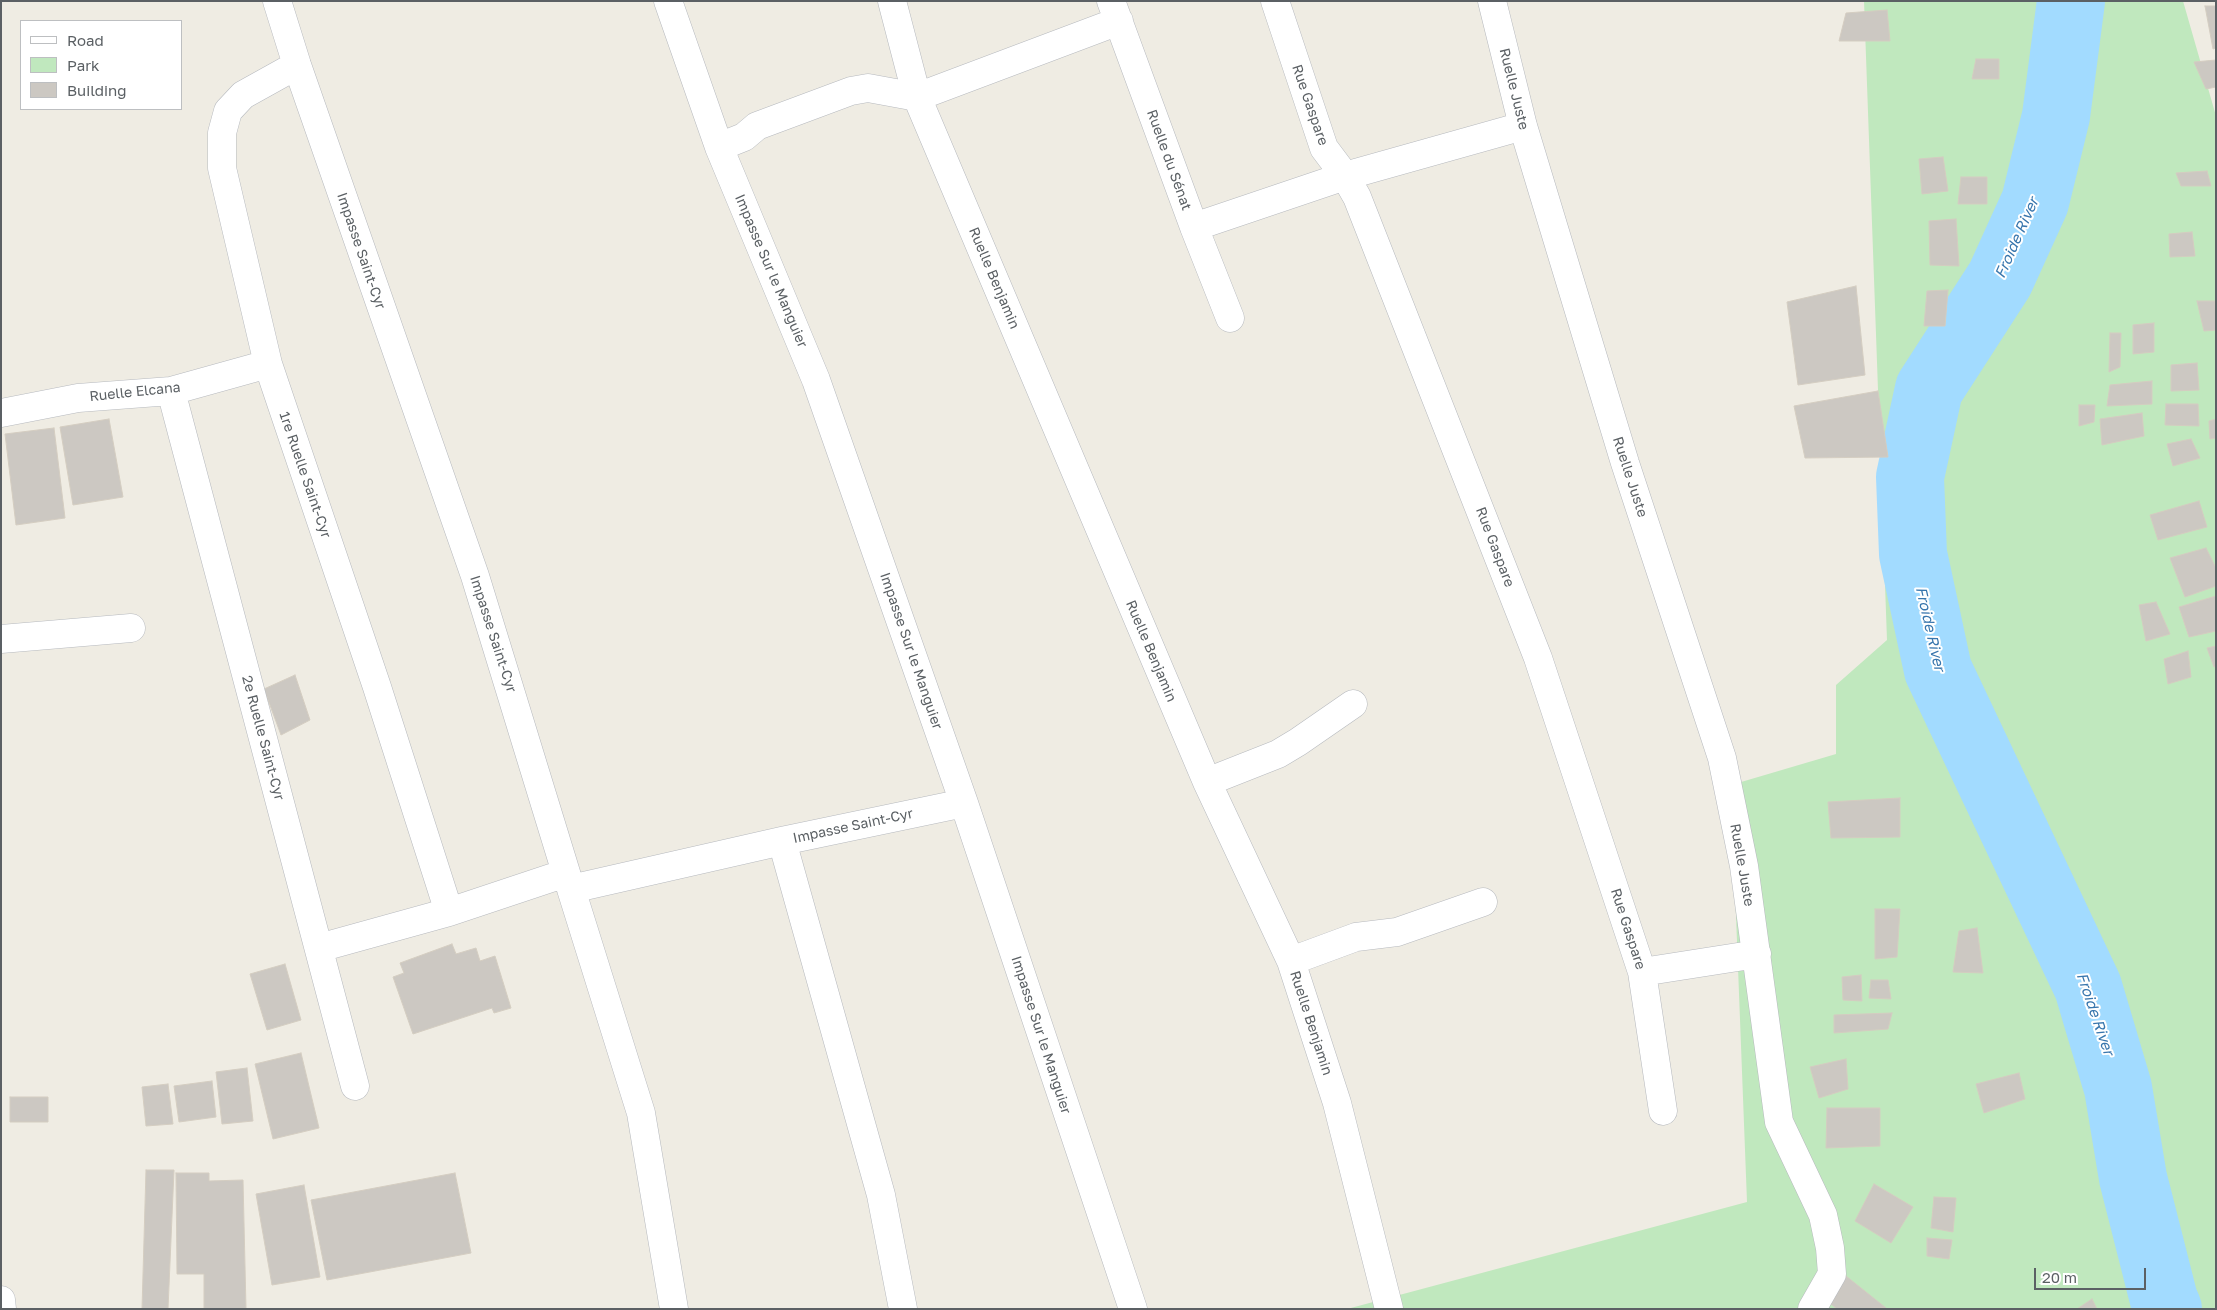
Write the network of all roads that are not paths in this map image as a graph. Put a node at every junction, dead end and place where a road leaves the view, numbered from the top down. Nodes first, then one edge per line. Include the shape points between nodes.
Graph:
1 (277, 1) edge
2 (668, 1) edge
3 (892, 1) edge
4 (1275, 1) edge
5 (1492, 1) edge
6 (1115, 11) edge
7 (297, 65) junction
8 (917, 97) junction
9 (1523, 126) junction
10 (719, 147) junction
11 (1345, 176) junction
12 (1194, 227) junction
13 (1230, 318) dead end
14 (268, 364) junction
15 (171, 391) junction
16 (1, 413) edge
17 (130, 628) dead end
18 (1, 639) edge
19 (1353, 704) dead end
20 (1207, 782) junction
21 (964, 803) junction
22 (782, 841) junction
23 (569, 881) junction
24 (1483, 902) dead end
25 (449, 912) junction
26 (319, 948) junction
27 (1757, 954) junction
28 (1291, 961) junction
29 (1642, 972) junction
30 (355, 1086) dead end
31 (1663, 1111) dead end
32 (1, 1300) edge
33 (2, 1309) edge
34 (674, 1309) edge
35 (903, 1309) edge
36 (1133, 1309) edge
37 (1389, 1309) edge
38 (1812, 1309) edge

1 - 7 street, Impasse Saint-Cyr
2 - 10 street, Impasse Sur le Manguier
3 - 8 street, Ruelle Benjamin
4 - 11 street, Rue Gaspare via 1324,148
5 - 9 street, Ruelle Juste
6 - 8 street
6 - 12 street, Ruelle du Sénat
7 - 14 street, 1re Ruelle Saint-Cyr via 243,94 228,111 222,133 222,168
7 - 23 street, Impasse Saint-Cyr via 475,576
8 - 10 street via 868,88 851,91 757,126 744,137
8 - 20 street, Ruelle Benjamin
9 - 11 street
9 - 27 street, Ruelle Juste via 1625,463 1722,758 1744,866
10 - 21 street, Impasse Sur le Manguier via 816,380
11 - 12 street
11 - 29 street, Rue Gaspare via 1357,197 1538,658
12 - 13 street, Ruelle du Sénat
14 - 15 street, Ruelle Elcana
14 - 25 street, 1re Ruelle Saint-Cyr
15 - 16 street, Ruelle Elcana via 78,398
15 - 26 street, 2e Ruelle Saint-Cyr
17 - 18 street
19 - 20 street via 1278,754
20 - 28 street, Ruelle Benjamin
21 - 22 street, Impasse Saint-Cyr
21 - 36 street, Impasse Sur le Manguier
22 - 23 street, Impasse Saint-Cyr
22 - 35 street via 882,1195
23 - 25 street
23 - 34 street via 641,1113
24 - 28 street via 1396,932 1356,937
25 - 26 street
26 - 30 street, 2e Ruelle Saint-Cyr
27 - 29 street
27 - 38 street, Ruelle Juste via 1779,1122 1823,1215 1830,1248 1832,1274
28 - 37 street, Ruelle Benjamin via 1337,1103
29 - 31 street, Rue Gaspare
32 - 33 street

